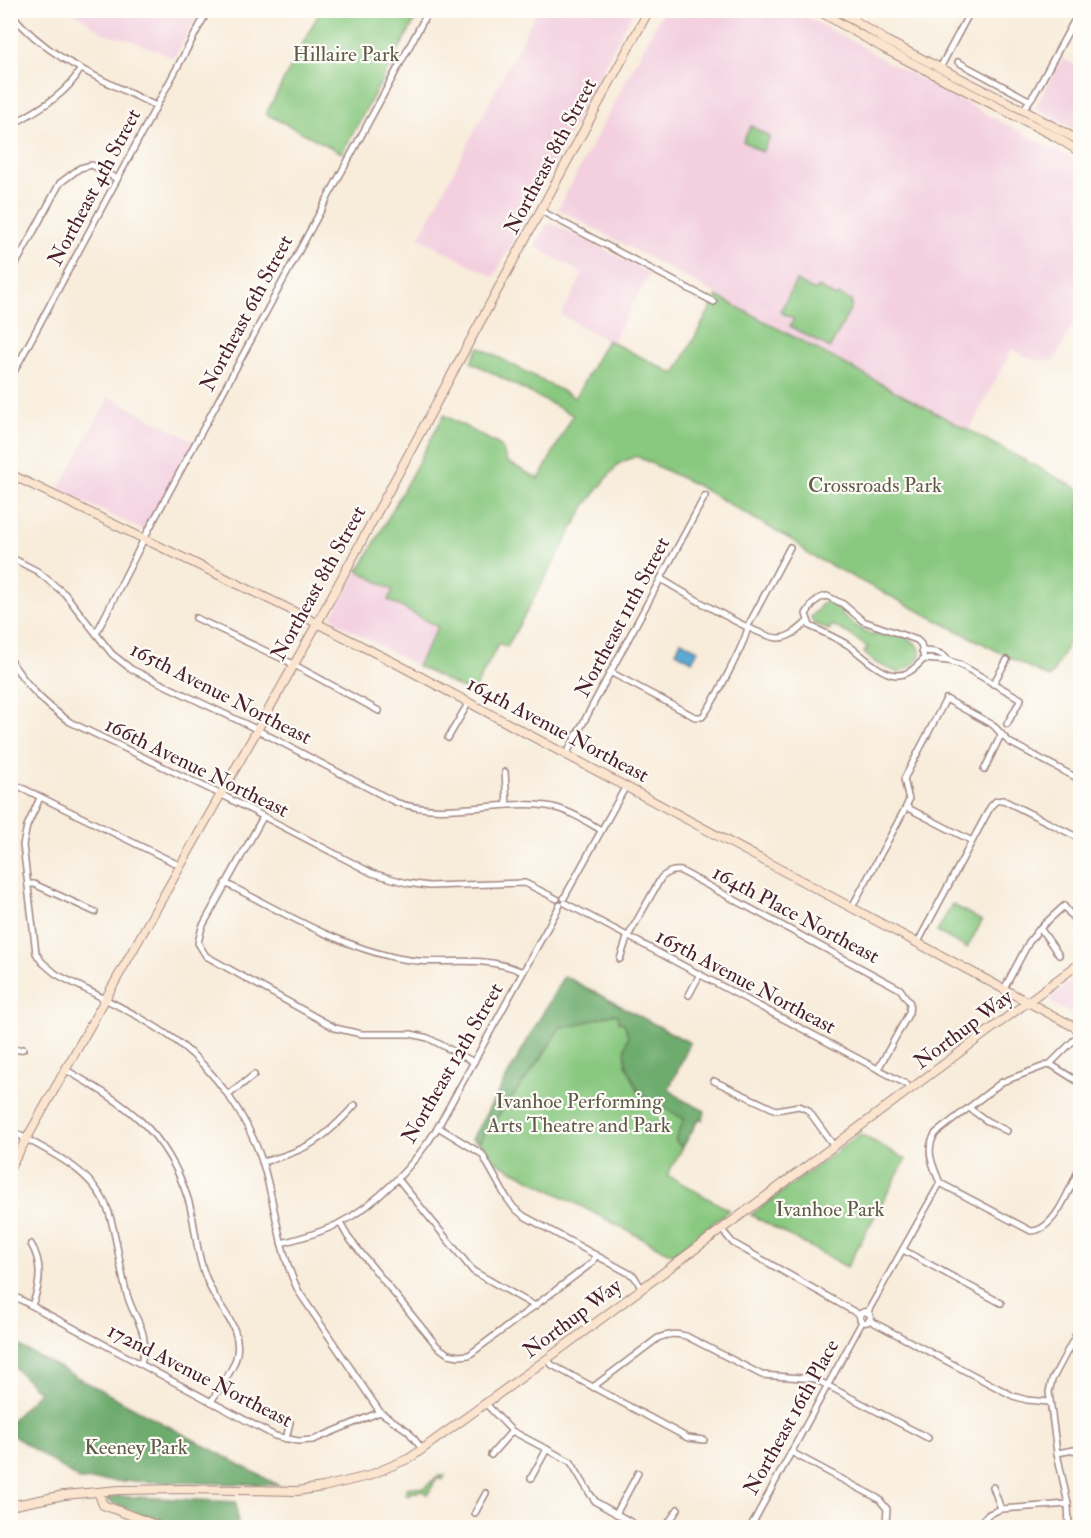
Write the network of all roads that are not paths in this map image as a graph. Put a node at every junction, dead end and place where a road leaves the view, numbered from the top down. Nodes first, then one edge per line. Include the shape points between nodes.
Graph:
1 (208, 10) edge
2 (429, 10) edge
3 (649, 10) edge
4 (817, 10) edge
5 (838, 10) edge
6 (859, 10) edge
7 (971, 10) edge
8 (1080, 10) edge
9 (10, 12) edge
10 (854, 20) junction
11 (18, 22) junction
12 (10, 27) edge
13 (958, 62) dead end
14 (940, 68) junction
15 (80, 70) junction
16 (1029, 100) junction
17 (156, 106) junction
18 (1023, 110) junction
19 (10, 126) edge
20 (1080, 141) edge
21 (1080, 152) edge
22 (117, 179) junction
23 (541, 211) junction
24 (10, 256) edge
25 (19, 260) junction
26 (10, 275) edge
27 (714, 302) dead end
28 (10, 379) edge
29 (10, 474) edge
30 (705, 496) dead end
31 (144, 538) junction
32 (790, 548) dead end
33 (10, 557) edge
34 (660, 579) junction
35 (196, 618) dead end
36 (807, 622) junction
37 (318, 623) junction
38 (748, 627) junction
39 (97, 632) junction
40 (922, 651) junction
41 (924, 659) junction
42 (10, 660) edge
43 (1007, 660) dead end
44 (949, 661) junction
45 (294, 665) junction
46 (610, 672) junction
47 (993, 684) junction
48 (469, 702) junction
49 (379, 711) dead end
50 (1007, 724) dead end
51 (258, 730) junction
52 (1001, 735) junction
53 (448, 738) dead end
54 (567, 753) junction
55 (984, 770) dead end
56 (505, 772) dead end
57 (1077, 778) dead end
58 (10, 782) edge
59 (626, 786) junction
60 (221, 795) junction
61 (40, 798) junction
62 (507, 805) junction
63 (906, 807) junction
64 (262, 817) junction
65 (602, 830) junction
66 (1075, 836) dead end
67 (972, 841) junction
68 (181, 866) junction
69 (225, 883) junction
70 (28, 885) junction
71 (561, 901) junction
72 (852, 907) junction
73 (95, 912) dead end
74 (1080, 927) edge
75 (1040, 928) junction
76 (627, 938) junction
77 (918, 942) junction
78 (1059, 955) dead end
79 (620, 959) dead end
80 (1080, 963) edge
81 (523, 972) junction
82 (700, 974) junction
83 (1004, 989) junction
84 (689, 995) dead end
85 (105, 1000) junction
86 (1028, 1002) junction
87 (1080, 1029) edge
88 (1080, 1034) edge
89 (23, 1049) dead end
90 (10, 1051) edge
91 (474, 1062) junction
92 (1050, 1064) junction
93 (878, 1069) junction
94 (66, 1070) junction
95 (254, 1075) dead end
96 (714, 1081) dead end
97 (1080, 1083) edge
98 (910, 1090) junction
99 (228, 1095) junction
100 (355, 1105) dead end
101 (969, 1108) junction
102 (438, 1127) junction
103 (10, 1130) edge
104 (1007, 1131) dead end
105 (27, 1139) junction
106 (834, 1146) junction
107 (262, 1162) junction
108 (1080, 1167) edge
109 (10, 1168) edge
110 (398, 1179) junction
111 (939, 1183) junction
112 (339, 1223) junction
113 (722, 1230) junction
114 (281, 1243) junction
115 (31, 1244) dead end
116 (903, 1250) junction
117 (596, 1255) junction
118 (642, 1289) junction
119 (10, 1294) edge
120 (1001, 1303) dead end
121 (32, 1305) junction
122 (535, 1306) junction
123 (867, 1313) junction
124 (860, 1315) junction
125 (870, 1320) junction
126 (862, 1322) junction
127 (1080, 1327) edge
128 (1077, 1340) edge
129 (547, 1359) junction
130 (141, 1365) junction
131 (827, 1386) junction
132 (592, 1387) junction
133 (211, 1401) junction
134 (1049, 1402) junction
135 (486, 1404) junction
136 (380, 1412) junction
137 (290, 1422) dead end
138 (512, 1431) junction
139 (928, 1438) dead end
140 (286, 1439) junction
141 (704, 1440) dead end
142 (422, 1449) junction
143 (547, 1449) junction
144 (1080, 1449) edge
145 (791, 1452) junction
146 (1057, 1454) junction
147 (490, 1455) dead end
148 (638, 1473) dead end
149 (531, 1478) dead end
150 (993, 1487) dead end
151 (98, 1492) junction
152 (486, 1493) dead end
153 (1068, 1504) junction
154 (10, 1506) edge
155 (678, 1509) dead end
156 (1001, 1509) junction
157 (475, 1513) dead end
158 (616, 1514) junction
159 (751, 1525) edge
160 (164, 1527) edge
161 (641, 1527) edge
162 (665, 1527) edge
163 (764, 1527) edge
164 (883, 1527) edge
165 (974, 1527) edge
166 (1069, 1527) edge

1 - 17 street, Northeast 4th Street
2 - 31 street, Northeast 6th Street
3 - 23 street, Northeast 8th Street
4 - 21 street
5 - 10 street
6 - 10 street
7 - 14 street
8 - 16 street
9 - 11 street
10 - 14 street
11 - 12 street
11 - 15 street
13 - 16 street
14 - 18 street
15 - 17 street
15 - 19 street via 58,96
16 - 18 street
17 - 22 street, Northeast 4th Street
18 - 20 street
22 - 25 street via 92,165 65,178
22 - 28 street, Northeast 4th Street
23 - 27 street
23 - 37 street, Northeast 8th Street
24 - 25 street
25 - 26 street
29 - 31 street, 164th Avenue Northeast
30 - 34 street, Northeast 11th Street
31 - 37 street, 164th Avenue Northeast
31 - 39 street, Northeast 6th Street
32 - 38 street
33 - 39 street, 165th Avenue Northeast via 58,588
34 - 38 street
34 - 46 street, Northeast 11th Street
35 - 45 street
36 - 38 street via 782,638
36 - 40 street via 813,602 827,596 863,621 918,640
36 - 41 street via 890,674 909,672
37 - 45 street, Northeast 8th Street
37 - 48 street, 164th Avenue Northeast
38 - 46 street via 702,717 695,717
39 - 51 street, 165th Avenue Northeast via 112,654 131,669
40 - 41 street
40 - 44 street via 944,655
41 - 44 street
42 - 60 street, 166th Avenue Northeast via 38,697 70,722
43 - 47 street
44 - 47 street
45 - 49 street
45 - 51 street, Northeast 8th Street
46 - 54 street, Northeast 11th Street
47 - 50 street via 1021,699
48 - 53 street
48 - 54 street, 164th Avenue Northeast
51 - 60 street, Northeast 8th Street
51 - 62 street, 165th Avenue Northeast via 411,808 438,811
52 - 55 street
52 - 57 street
52 - 63 street via 993,725 946,699 904,778 909,800
54 - 59 street, 164th Avenue Northeast
56 - 62 street
58 - 61 street
59 - 65 street, Northeast 12th Street
59 - 72 street, 164th Avenue Northeast
60 - 64 street, 166th Avenue Northeast
60 - 68 street, Northeast 8th Street
61 - 68 street
61 - 70 street via 24,835
62 - 65 street via 559,809
63 - 67 street
63 - 72 street
64 - 69 street
64 - 71 street, 166th Avenue Northeast via 355,867 387,878 429,886 525,883
65 - 71 street, Northeast 12th Street
66 - 67 street via 1003,800 991,807
67 - 77 street
68 - 85 street, Northeast 8th Street
69 - 81 street via 334,938 398,959 493,962
69 - 91 street via 202,927 198,944 206,956 343,1030 429,1038
70 - 73 street via 34,884
70 - 85 street via 36,953 42,962 56,974
71 - 76 street, 165th Avenue Northeast
71 - 81 street, Northeast 12th Street
72 - 77 street, 164th Avenue Northeast
74 - 75 street via 1064,906
75 - 78 street
75 - 83 street
76 - 79 street
76 - 82 street, 165th Avenue Northeast
76 - 93 street, 164th Place Northeast via 657,883 667,872 681,871 900,989 910,1003 909,1013
77 - 83 street, 164th Avenue Northeast
80 - 86 street, Northup Way
81 - 91 street, Northeast 12th Street
82 - 84 street
82 - 93 street, 165th Avenue Northeast
83 - 86 street, 164th Avenue Northeast
85 - 94 street, Northeast 8th Street
85 - 99 street via 180,1044
86 - 87 street, 164th Avenue Northeast
86 - 98 street, Northup Way
88 - 92 street
89 - 90 street
91 - 102 street, Northeast 12th Street
92 - 97 street
92 - 101 street via 1002,1082
93 - 98 street, 165th Avenue Northeast via 907,1084
94 - 105 street, Northeast 8th Street
94 - 133 street via 112,1096 137,1116 161,1144 179,1175 189,1200 201,1264 237,1338 236,1359
95 - 99 street
96 - 106 street via 776,1110 799,1106 808,1110
98 - 106 street, Northup Way
99 - 107 street
100 - 107 street via 313,1143 296,1153
101 - 104 street
101 - 111 street via 932,1139 930,1159
102 - 110 street, Northeast 12th Street
102 - 117 street via 482,1154 514,1208
103 - 105 street
105 - 109 street, Northeast 8th Street
105 - 130 street via 86,1176 107,1208 126,1293 143,1329 145,1350
106 - 113 street, Northup Way
107 - 114 street
108 - 111 street via 1053,1219 1043,1229 1031,1231
110 - 112 street, Northeast 12th Street
110 - 122 street via 473,1271
111 - 116 street
112 - 114 street, Northeast 12th Street
112 - 122 street via 428,1337 448,1354 468,1355
113 - 118 street, Northup Way
113 - 124 street via 733,1243
114 - 136 street via 299,1292
115 - 121 street via 39,1264 38,1293
116 - 120 street
116 - 123 street
117 - 118 street via 634,1276
117 - 122 street via 592,1263
118 - 129 street, Northup Way
119 - 121 street, 172nd Avenue Northeast
121 - 130 street, 172nd Avenue Northeast
123 - 124 street
123 - 125 street
124 - 126 street
125 - 126 street
125 - 134 street via 1004,1392
126 - 131 street, Northeast 16th Place
127 - 128 street
128 - 134 street via 1052,1380
129 - 132 street
129 - 135 street, Northup Way
130 - 133 street, 172nd Avenue Northeast
131 - 132 street via 815,1379 762,1375 686,1335 669,1333
131 - 139 street
131 - 145 street, Northeast 16th Place
132 - 141 street via 688,1438
133 - 140 street, 172nd Avenue Northeast
134 - 146 street
135 - 138 street
135 - 142 street, Northup Way
136 - 140 street, 172nd Avenue Northeast via 313,1440
136 - 142 street via 408,1431
137 - 140 street
138 - 143 street
138 - 147 street
142 - 151 street, Northup Way via 368,1476 297,1491
143 - 149 street
143 - 158 street via 571,1462 596,1502
144 - 146 street
145 - 159 street, Northeast 16th Place
145 - 164 street via 879,1498 887,1509
146 - 153 street
148 - 158 street
150 - 156 street
151 - 154 street, Northup Way
151 - 160 street via 103,1505
152 - 157 street
153 - 156 street
153 - 166 street
155 - 162 street
156 - 165 street
158 - 161 street
159 - 163 street

